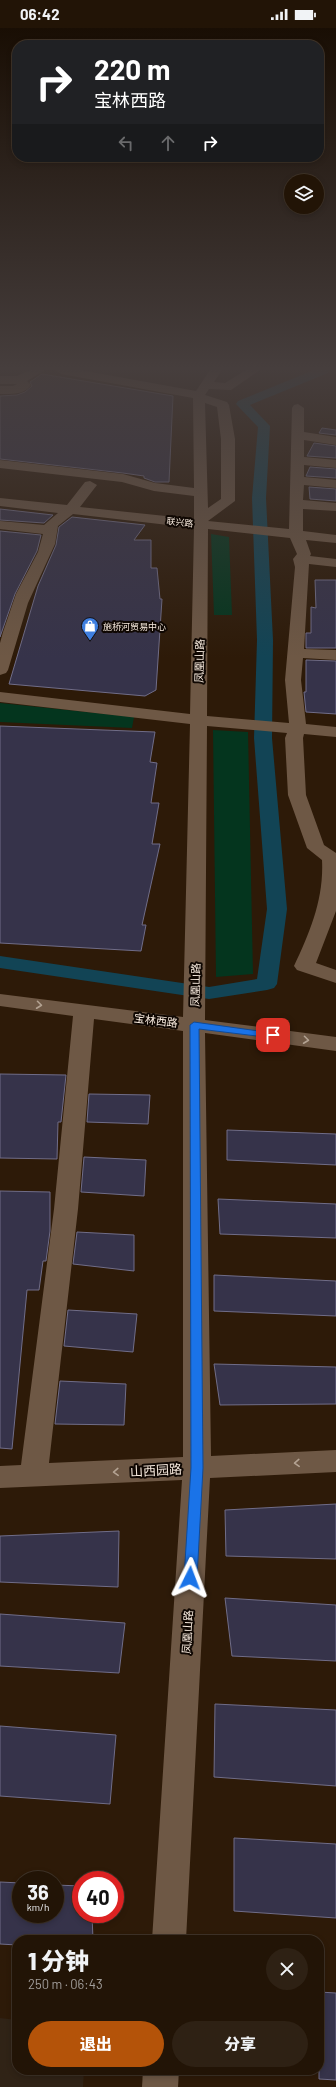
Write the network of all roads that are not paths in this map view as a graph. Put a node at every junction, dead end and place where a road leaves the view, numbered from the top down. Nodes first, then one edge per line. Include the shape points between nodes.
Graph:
1 (18, 466) edge
2 (201, 466) edge
3 (228, 466) edge
4 (297, 466) edge
5 (0, 468) edge
6 (297, 480) junction
7 (118, 482) dead end
8 (336, 484) edge
9 (90, 485) dead end
10 (201, 493) junction
11 (0, 502) edge
12 (296, 504) junction
13 (336, 507) edge
14 (70, 510) junction
15 (201, 521) junction
16 (0, 524) edge
17 (51, 530) junction
18 (293, 534) junction
19 (336, 539) edge
20 (300, 559) junction
21 (336, 563) edge
22 (296, 653) junction
23 (336, 655) edge
24 (0, 670) edge
25 (0, 697) edge
26 (198, 720) junction
27 (291, 728) junction
28 (336, 732) edge
29 (334, 894) edge
30 (336, 977) edge
31 (0, 1000) edge
32 (84, 1011) junction
33 (194, 1025) junction
34 (336, 1044) edge
35 (336, 1460) edge
36 (197, 1468) junction
37 (34, 1476) junction
38 (0, 1477) edge
39 (169, 1935) edge
40 (161, 2075) edge
41 (160, 2087) edge

1 - 10 street via 123,478 154,488
2 - 10 street, 凤凰山路
3 - 15 street via 228,501
4 - 6 street
5 - 7 street
6 - 8 street
6 - 12 street
9 - 14 street
10 - 15 street, 凤凰山路
11 - 14 street, 联兴路
12 - 13 street
12 - 18 street
14 - 15 street, 联兴路
14 - 17 street via 51,526
15 - 18 street, 联兴路
15 - 26 street, 凤凰山路
16 - 17 street
17 - 24 street via 51,537 41,563 24,594
18 - 19 street, 联兴路
18 - 20 street via 304,554
20 - 21 street
20 - 22 street via 302,567
22 - 23 street
22 - 27 street
25 - 26 street
26 - 27 street
26 - 33 street, 凤凰山路
27 - 28 street
27 - 29 street via 294,738 297,795 316,848 331,858
29 - 30 street via 304,966
31 -> 32 street, 宝林西路
32 - 33 street, 宝林西路
32 - 37 street via 66,1209
33 -> 34 street, 宝林西路
33 - 36 street, 凤凰山路
35 -> 36 street, 山西园路
36 -> 37 street, 山西园路
36 - 39 street, 凤凰山路
37 - 38 street, 山西园路
40 - 41 street

